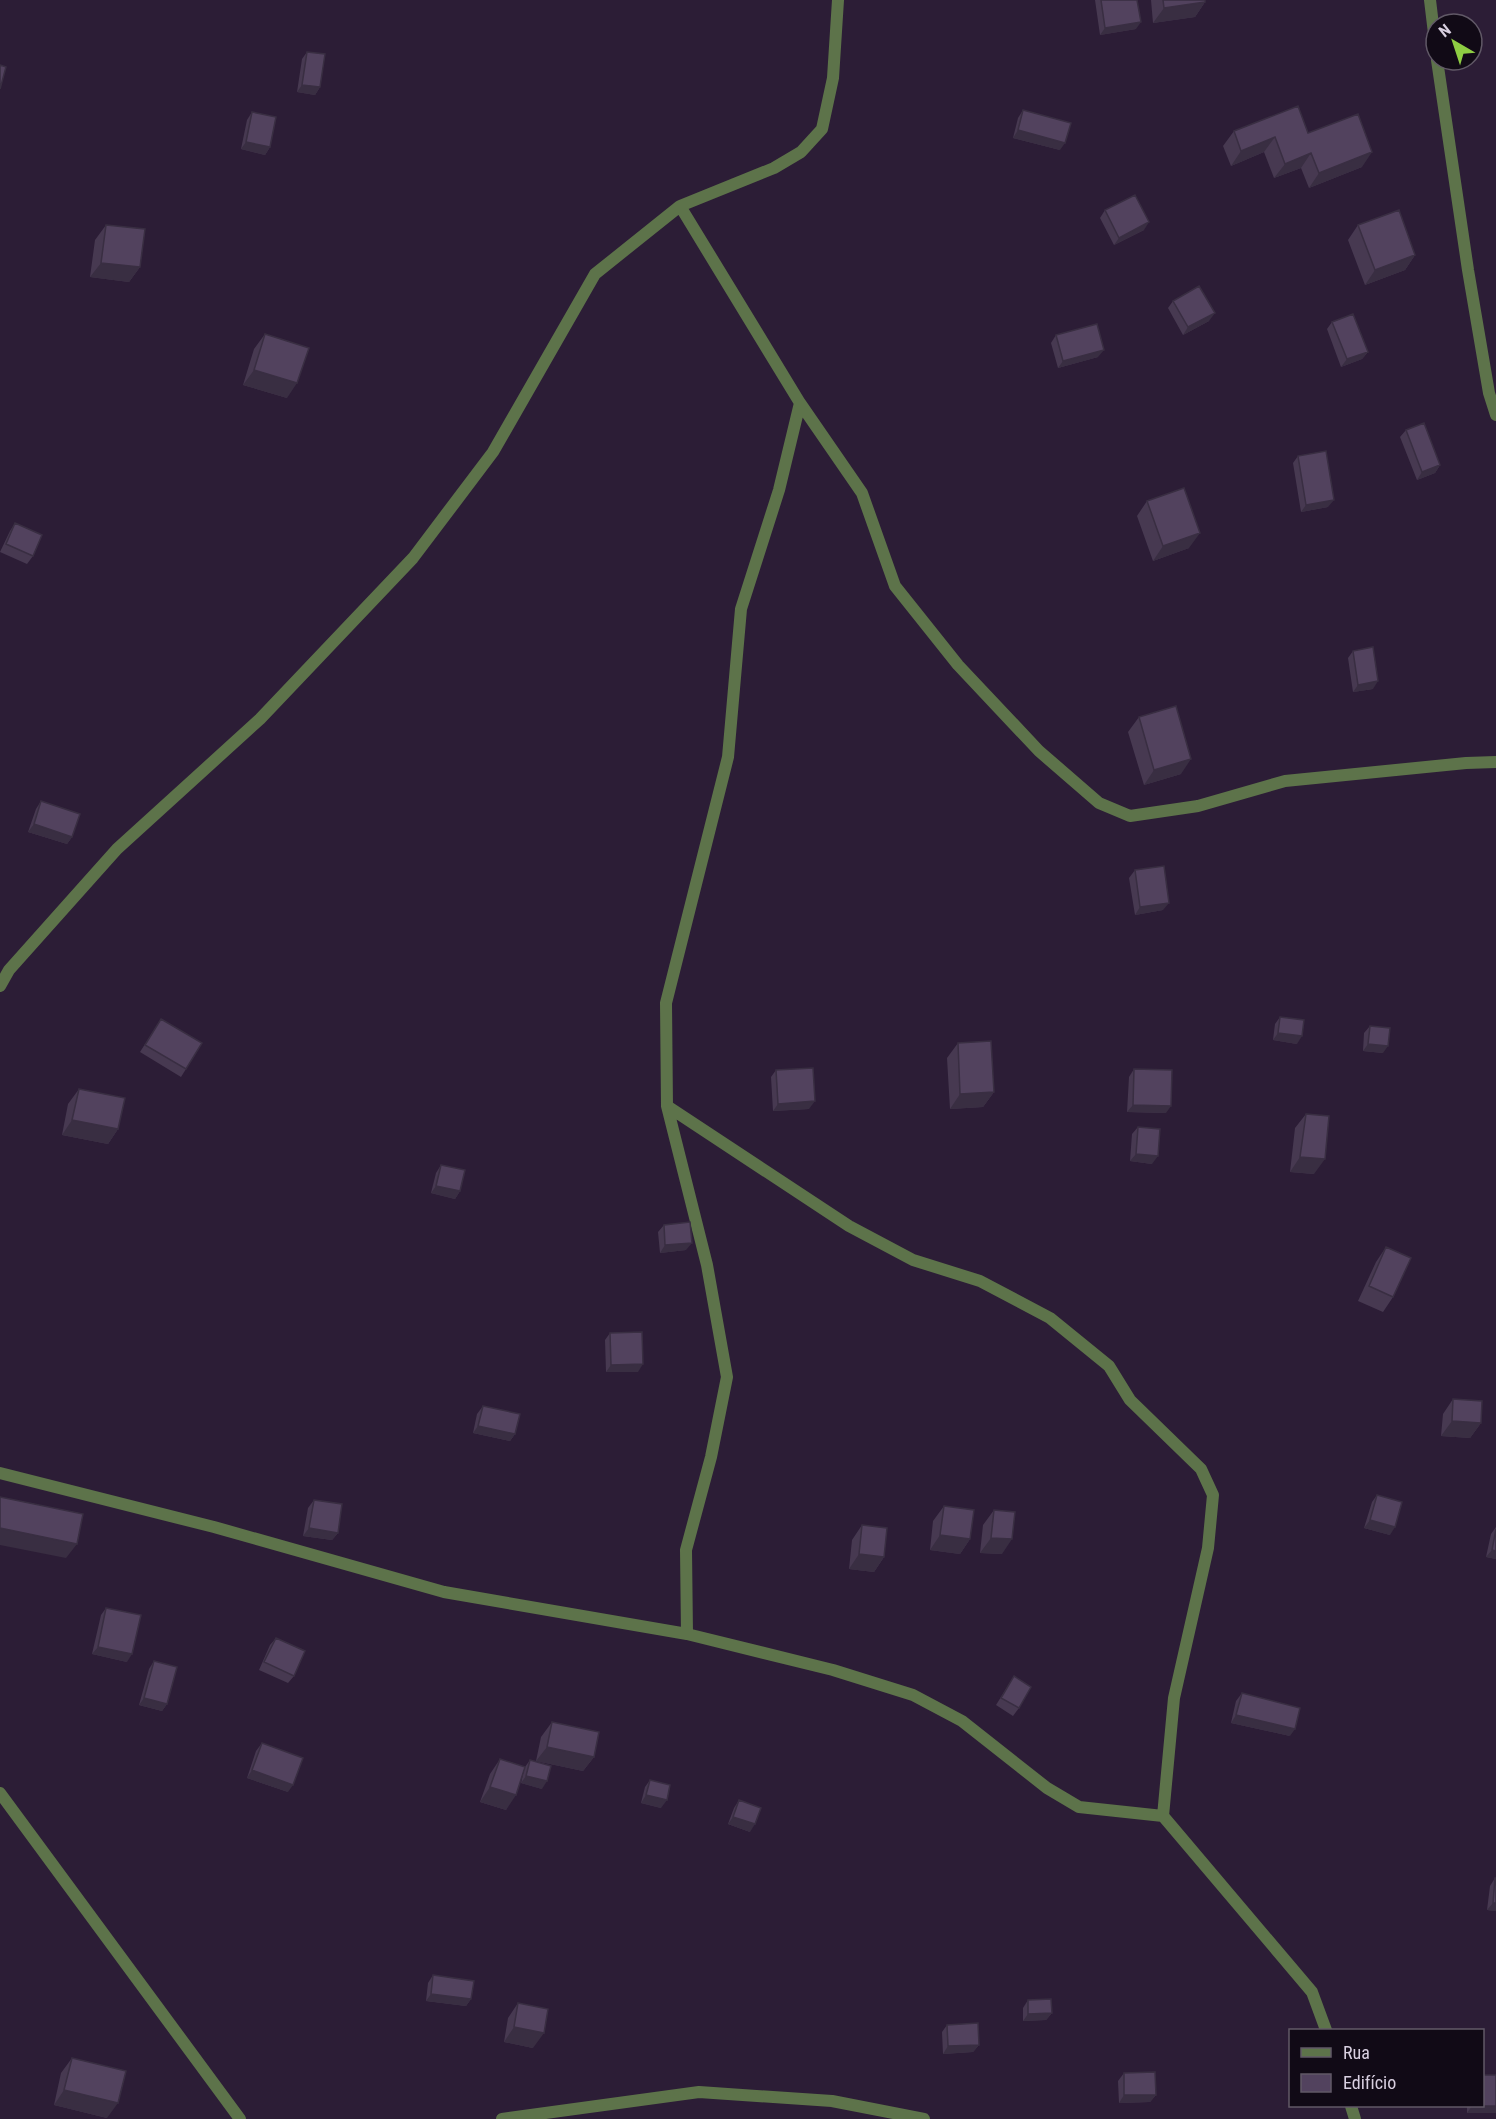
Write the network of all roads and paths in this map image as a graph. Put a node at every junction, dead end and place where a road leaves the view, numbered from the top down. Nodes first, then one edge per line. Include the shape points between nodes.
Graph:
1 (838, 0) edge
2 (1439, 72) edge
3 (681, 206) junction
4 (800, 403) junction
5 (1496, 415) edge
6 (1496, 762) edge
7 (0, 986) edge
8 (667, 1106) junction
9 (0, 1473) edge
10 (687, 1634) junction
11 (0, 1793) edge
12 (1164, 1816) junction
13 (1325, 2029) edge
14 (240, 2119) edge
15 (502, 2119) edge
16 (924, 2119) edge

1 - 3 street via 833,78 822,129 801,152 774,168
2 - 5 street via 1468,270
3 - 4 street
3 - 7 street via 595,274 493,452 413,558 260,719 117,849 9,970
4 - 6 street via 862,493 895,586 958,665 1039,751 1099,803 1130,816 1198,806 1284,782
4 - 8 street via 779,490 741,609 728,757 666,1003
8 - 10 street via 707,1266 727,1377 686,1550
8 - 12 street via 849,1227 913,1260 980,1281 1050,1318 1109,1366 1130,1400 1201,1469 1213,1495 1208,1548 1174,1698
9 - 10 street via 214,1527 444,1592
10 - 12 street via 833,1670 914,1695 962,1722 1047,1788 1079,1806
11 - 14 street
12 - 13 street via 1312,1992
15 - 16 street via 699,2092 832,2101

